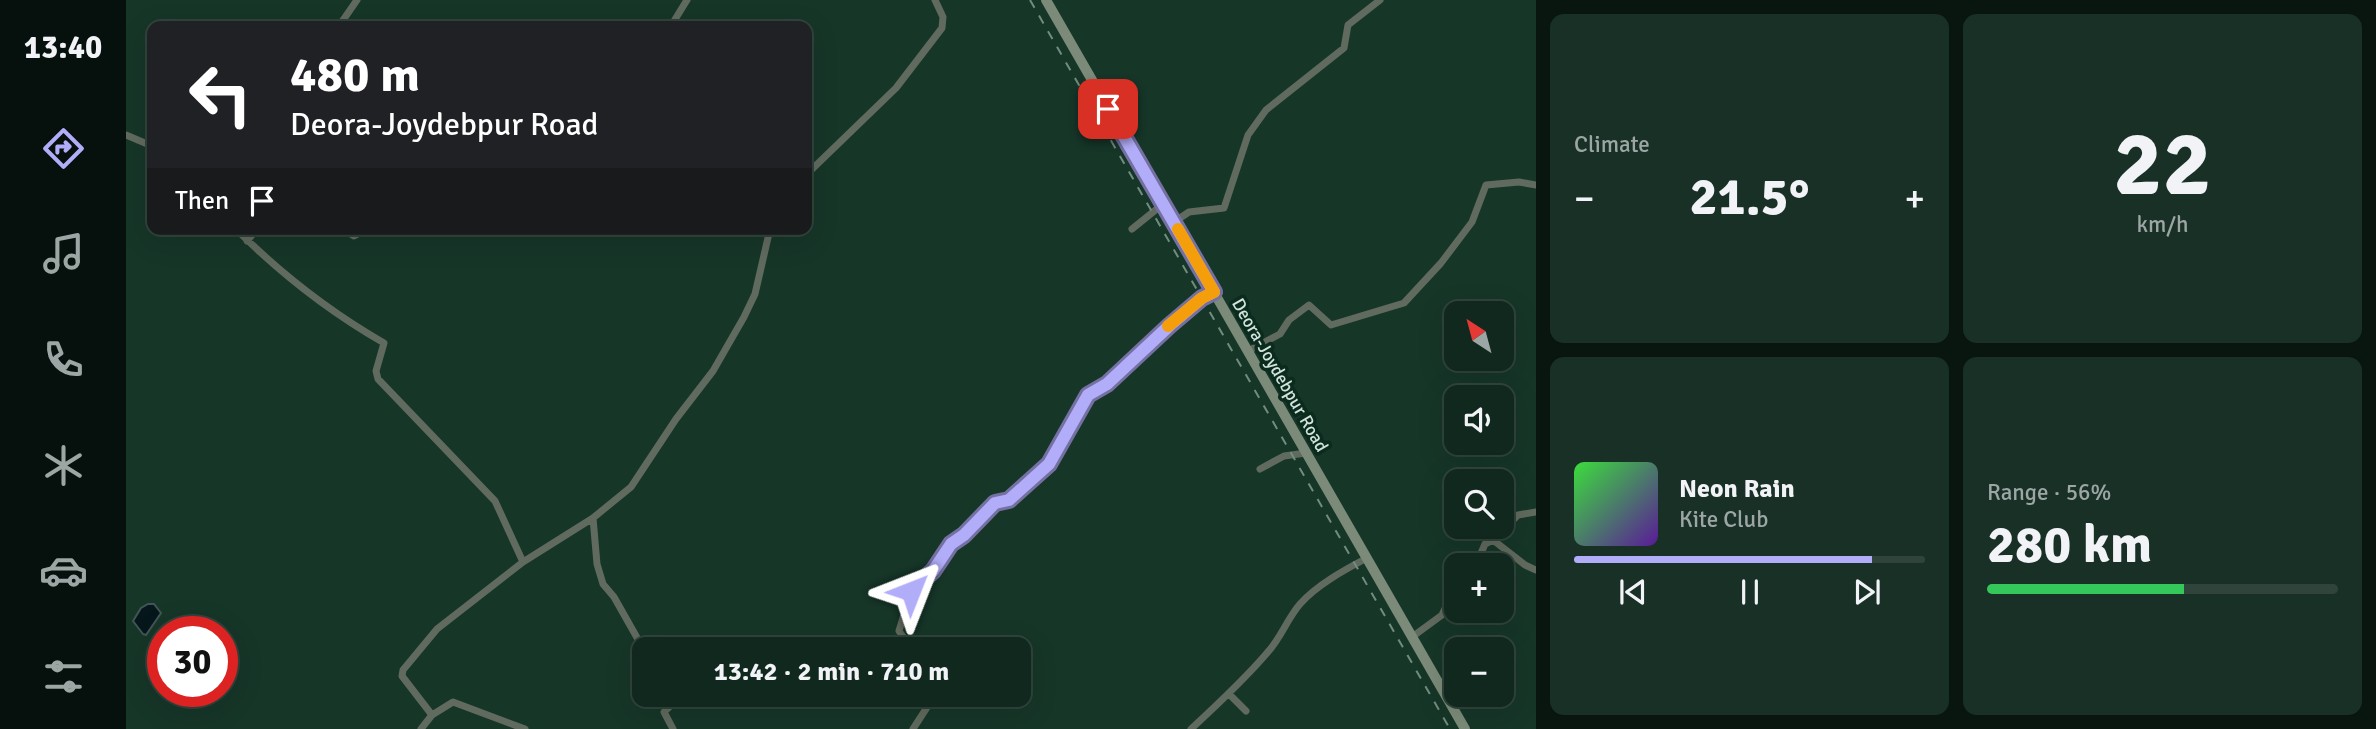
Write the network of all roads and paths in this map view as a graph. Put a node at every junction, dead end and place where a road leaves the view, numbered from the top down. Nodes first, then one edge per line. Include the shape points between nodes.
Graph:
1 (357, 0) edge
2 (687, 0) edge
3 (935, 0) edge
4 (1046, 0) edge
5 (1381, 0) edge
6 (342, 21) edge
7 (674, 21) edge
8 (126, 135) edge
9 (147, 144) edge
10 (812, 169) edge
11 (1536, 186) edge
12 (1163, 204) junction
13 (1174, 222) junction
14 (1132, 229) dead end
15 (242, 235) edge
16 (252, 235) edge
17 (768, 235) edge
18 (247, 240) junction
19 (1214, 292) junction
20 (1248, 351) junction
21 (1306, 453) junction
22 (1260, 469) dead end
23 (1536, 512) edge
24 (593, 518) junction
25 (1493, 540) junction
26 (1480, 553) edge
27 (1367, 558) junction
28 (523, 562) junction
29 (1536, 570) edge
30 (1444, 611) edge
31 (637, 637) edge
32 (903, 637) edge
33 (1412, 637) junction
34 (1229, 694) junction
35 (669, 707) edge
36 (927, 707) edge
37 (1245, 711) dead end
38 (432, 715) junction
39 (421, 729) edge
40 (526, 729) edge
41 (673, 729) edge
42 (913, 729) edge
43 (1191, 729) edge
44 (1465, 729) edge

1 - 6 street
2 - 7 street
3 - 10 street via 942,27 896,88
4 - 12 street, Deora-Joydebpur Road
5 - 13 street via 1348,25 1344,48 1266,110 1248,135 1224,208 1189,212
8 - 9 street
11 - 20 street via 1519,182 1486,185 1472,222 1402,305 1331,326 1310,305 1289,320 1280,334
12 - 13 street, Deora-Joydebpur Road
12 - 14 street
13 - 19 street, Deora-Joydebpur Road
15 - 18 street
16 - 18 street
17 - 24 street via 755,294 713,371 631,487
18 - 28 street via 348,323 384,343 378,379 495,501
19 - 20 street, Deora-Joydebpur Road
19 - 32 street via 1177,319 1107,384 1088,395 1049,464 1009,500 995,503 951,544 933,571 911,591 899,631
20 - 21 street, Deora-Joydebpur Road
21 - 22 street via 1284,456
21 - 27 street, Deora-Joydebpur Road
23 - 25 street via 1518,515
24 - 28 street
24 - 31 street via 603,584
25 - 26 street
25 - 29 street
27 - 33 street, Deora-Joydebpur Road
27 - 34 street via 1315,590 1299,606 1280,638
28 - 38 street via 437,629 403,670 402,676
30 - 33 street
33 - 44 street, Deora-Joydebpur Road
34 - 37 street
34 - 43 street
35 - 41 street via 664,712
36 - 42 street
38 - 39 street
38 - 40 street via 453,702

